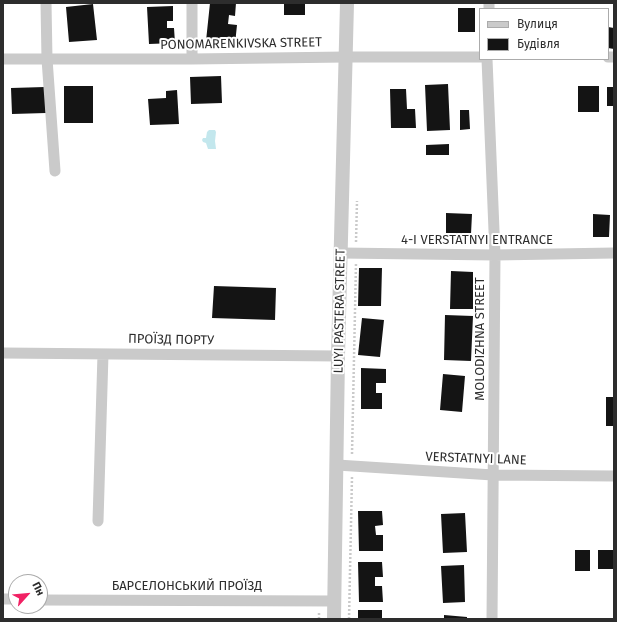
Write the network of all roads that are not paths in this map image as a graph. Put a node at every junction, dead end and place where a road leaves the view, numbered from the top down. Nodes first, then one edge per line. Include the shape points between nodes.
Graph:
1 (46, 3) edge
2 (192, 3) edge
3 (347, 3) edge
4 (346, 57) junction
5 (479, 57) edge
6 (3, 59) edge
7 (47, 59) junction
8 (192, 59) junction
9 (487, 60) edge
10 (54, 171) dead end
11 (341, 253) junction
12 (614, 253) edge
13 (495, 255) junction
14 (3, 352) edge
15 (103, 354) junction
16 (338, 356) junction
17 (337, 465) junction
18 (494, 475) junction
19 (614, 476) edge
20 (98, 521) dead end
21 (48, 600) edge
22 (335, 601) junction
23 (334, 619) edge
24 (492, 619) edge

1 - 7 street
2 - 8 street
3 - 4 street, LUYI PASTERA STREET
4 - 5 street, PONOMARENKIVSKA STREET
4 - 8 street, PONOMARENKIVSKA STREET
4 - 11 street, LUYI PASTERA STREET
6 - 7 street, PONOMARENKIVSKA STREET
7 - 8 street, PONOMARENKIVSKA STREET
7 - 10 street
9 - 13 street, MOLODIZHNA STREET
11 - 13 street, 4-I VERSTATNYI ENTRANCE
11 - 16 street, LUYI PASTERA STREET
12 - 13 street, 4-I VERSTATNYI ENTRANCE
13 - 18 street, MOLODIZHNA STREET
14 - 15 street, ПРОЇЗД ПОРТУ
15 - 16 street, ПРОЇЗД ПОРТУ
15 - 20 street
16 - 17 street, LUYI PASTERA STREET
17 - 18 street, VERSTATNYI LANE
17 - 22 street, LUYI PASTERA STREET
18 - 19 street, VERSTATNYI LANE
18 - 24 street, MOLODIZHNA STREET
21 - 22 street, БАРСЕЛОНСЬКИЙ ПРОЇЗД
22 - 23 street, LUYI PASTERA STREET

